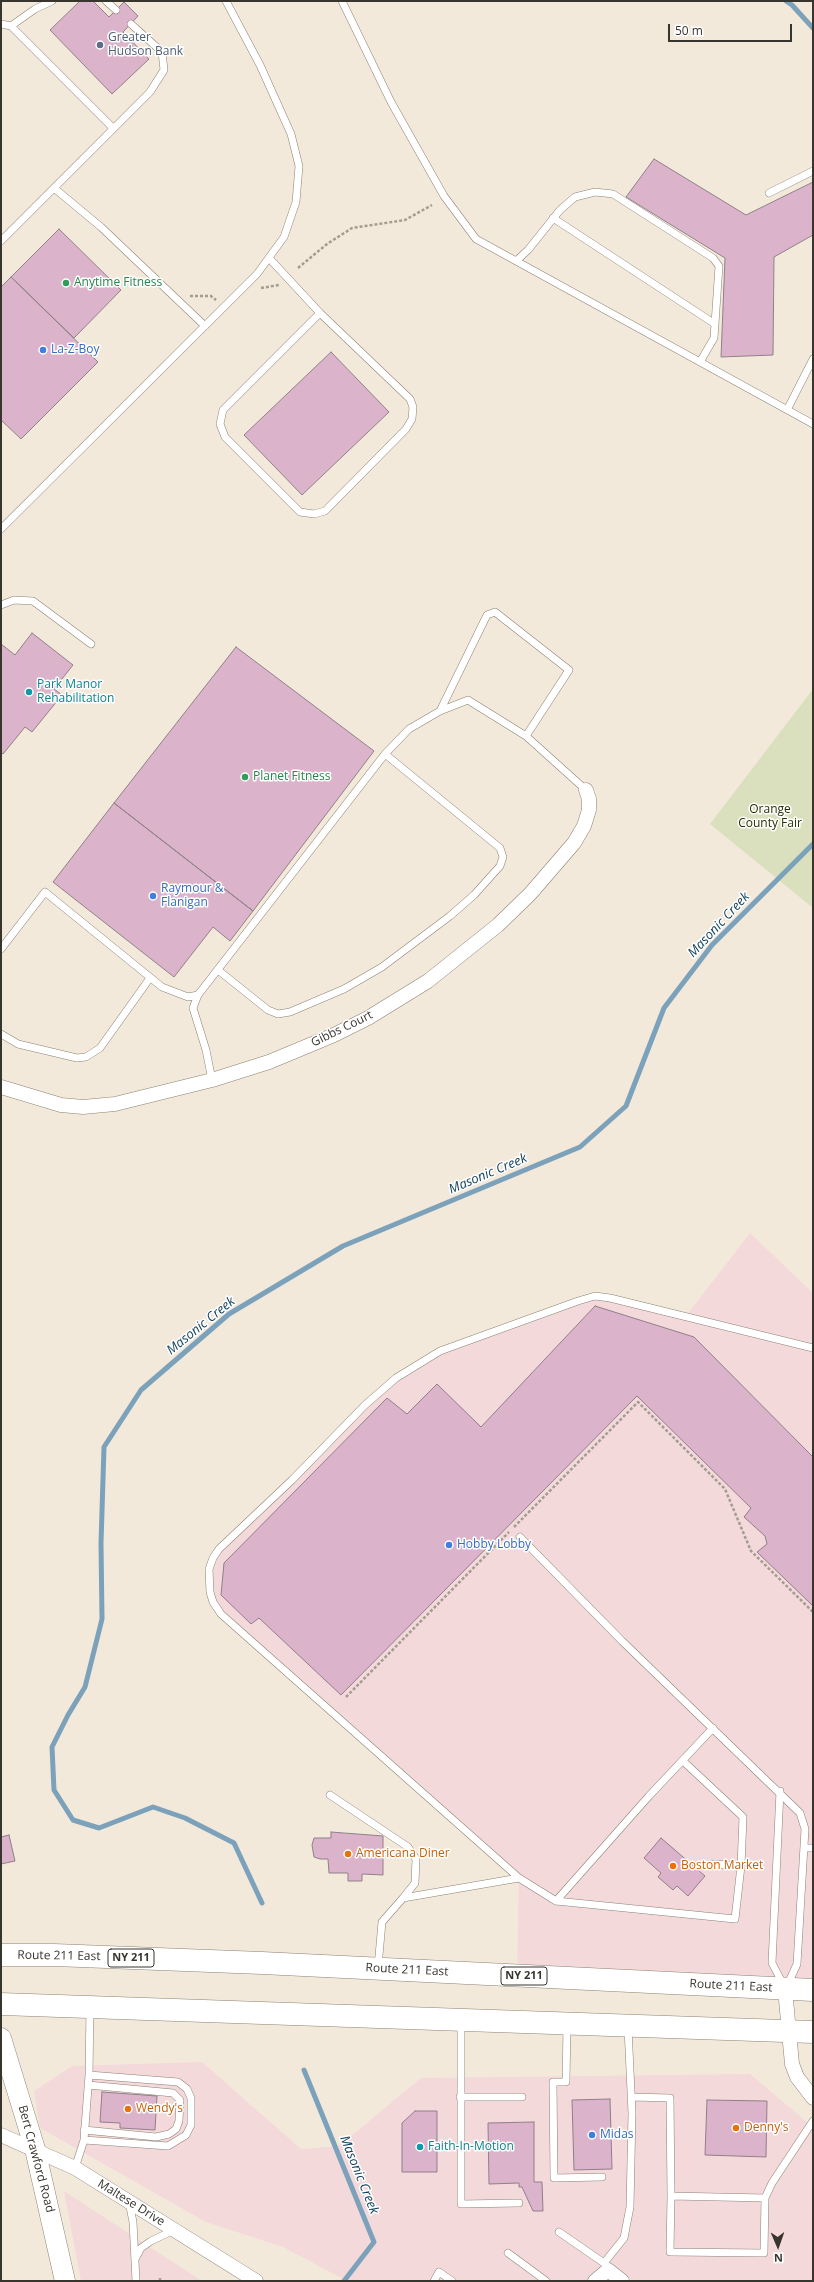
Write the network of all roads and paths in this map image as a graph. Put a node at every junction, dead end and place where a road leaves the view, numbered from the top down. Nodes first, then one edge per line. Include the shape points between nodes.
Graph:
1 (52, 1) edge
2 (106, 1) edge
3 (226, 1) edge
4 (342, 1) edge
5 (116, 10) dead end
6 (1, 24) edge
7 (131, 24) dead end
8 (11, 26) junction
9 (113, 128) junction
10 (813, 171) edge
11 (54, 188) junction
12 (769, 193) dead end
13 (432, 205) dead end
14 (553, 218) junction
15 (1, 241) edge
16 (269, 258) junction
17 (516, 261) junction
18 (298, 268) dead end
19 (282, 285) dead end
20 (185, 292) dead end
21 (256, 292) dead end
22 (216, 301) dead end
23 (320, 313) junction
24 (715, 324) junction
25 (205, 326) junction
26 (813, 359) edge
27 (700, 362) junction
28 (787, 410) junction
29 (813, 424) edge
30 (1, 529) edge
31 (1, 605) edge
32 (92, 644) dead end
33 (440, 711) junction
34 (526, 736) junction
35 (385, 754) junction
36 (586, 790) joint
37 (1, 949) edge
38 (218, 970) junction
39 (150, 978) junction
40 (198, 996) junction
41 (1, 1034) edge
42 (212, 1080) junction
43 (1, 1087) edge
44 (813, 1348) edge
45 (520, 1537) dead end
46 (813, 1612) edge
47 (346, 1697) dead end
48 (713, 1728) junction
49 (683, 1761) junction
50 (780, 1791) junction
51 (330, 1795) dead end
52 (804, 1848) junction
53 (813, 1848) edge
54 (714, 1864) dead end
55 (741, 1866) junction
56 (519, 1878) junction
57 (403, 1898) junction
58 (556, 1901) junction
59 (1, 1955) edge
60 (378, 1969) junction
61 (785, 1989) junction
62 (813, 1990) edge
63 (1, 2004) edge
64 (90, 2006) junction
65 (461, 2020) junction
66 (567, 2024) junction
67 (628, 2026) junction
68 (788, 2031) junction
69 (813, 2032) edge
70 (1, 2038) edge
71 (89, 2075) junction
72 (88, 2085) junction
73 (460, 2097) junction
74 (522, 2097) dead end
75 (631, 2097) junction
76 (813, 2098) edge
77 (813, 2121) edge
78 (84, 2130) junction
79 (1, 2135) edge
80 (84, 2140) junction
81 (35, 2148) junction
82 (75, 2168) junction
83 (602, 2177) dead end
84 (671, 2196) junction
85 (765, 2198) junction
86 (129, 2202) junction
87 (519, 2203) dead end
88 (174, 2230) junction
89 (559, 2232) dead end
90 (508, 2253) dead end
91 (135, 2259) junction
92 (606, 2266) junction
93 (65, 2281) edge
94 (136, 2281) edge
95 (256, 2281) edge
96 (434, 2281) edge
97 (452, 2281) edge
98 (546, 2281) edge
99 (595, 2281) edge
100 (622, 2281) edge

1 - 8 lane via 35,8
2 - 5 lane
3 - 16 lane via 260,65 291,134 299,166 296,202 284,237
4 - 17 lane via 391,102 444,196 476,239
6 - 8 lane
7 - 9 lane via 162,52 164,70 150,92
8 - 9 lane
9 - 11 lane
10 - 12 lane
11 - 15 lane
11 - 25 lane via 101,227
13 - 18 path via 405,220 352,228 327,244
14 - 17 lane
14 - 24 lane
14 - 24 lane via 575,197 595,192 613,194 713,258 719,266
16 - 23 lane
16 - 25 lane via 257,274
17 - 27 lane
19 - 21 path via 268,285
20 - 22 path via 190,296 211,296
23 - 23 lane via 223,410 220,424 225,437 300,512 314,514 325,511 406,429 412,419 413,408 410,399
24 - 27 lane via 714,338
25 - 30 lane
26 - 28 lane
27 - 28 lane
28 - 29 lane
31 - 32 lane via 14,600 33,601
33 - 34 lane via 468,700
33 - 34 lane via 487,615 495,612 569,670
33 - 35 lane via 410,729
34 - 36 lane
35 - 38 lane
35 - 38 lane via 500,848 503,857 500,866 474,895 382,967 344,989 290,1012 278,1014 268,1010
36 - 42 street, Gibbs Court via 589,810 584,826 574,843 530,894 474,947 428,981 368,1018 269,1062
37 - 39 lane via 44,892
38 - 40 lane
39 - 40 lane via 162,987 188,997
39 - 41 lane via 100,1048 86,1057 77,1058 18,1044
40 - 42 lane via 193,1008
42 - 43 street, Gibbs Court via 115,1104 84,1107 61,1105
44 - 56 lane via 610,1298 595,1296 578,1301 440,1351 396,1378 365,1405 213,1558 209,1569 210,1592 213,1602 222,1614
45 - 48 lane via 557,1577
46 - 47 path via 751,1551 725,1489 638,1402
48 - 49 lane
48 - 50 lane
49 - 55 lane via 743,1818
49 - 58 lane
50 - 52 lane via 803,1817
50 - 61 lane via 772,1963
51 - 57 lane via 408,1847 416,1859 415,1883
52 - 53 lane
52 - 61 lane via 797,1964
54 - 55 lane
55 - 58 lane via 735,1919
56 - 57 lane
56 - 58 lane
57 - 60 lane via 382,1922
59 - 60 main road, Route 211 East / NY 211 via 91,1956
60 - 61 main road, Route 211 East / NY 211
61 - 62 main road, Route 211 East / NY 211
61 - 68 street
63 - 64 main road
64 - 65 main road
64 - 71 lane
65 - 66 main road
65 - 73 lane
66 - 67 main road
66 - 83 lane via 566,2082 553,2082 554,2178
67 - 68 main road
67 - 75 lane
68 - 69 main road
68 - 76 street via 794,2071
70 - 81 street, Bert Crawford Road
71 - 72 lane
71 - 80 lane via 178,2082 187,2089 191,2098 191,2125 186,2135 168,2146
72 - 78 lane
72 - 78 lane via 173,2093 180,2100 179,2116 176,2128 168,2134 156,2137
73 - 74 lane
73 - 87 lane via 461,2204
75 - 84 lane via 670,2098
75 - 92 lane via 630,2207 624,2238
77 - 85 lane
78 - 80 lane
79 - 81 street, Maltese Drive
80 - 82 lane
81 - 82 street, Maltese Drive
81 - 93 street, Bert Crawford Road
82 - 86 street, Maltese Drive
84 - 85 lane
84 - 85 lane via 670,2252 764,2253
86 - 88 street, Maltese Drive
86 - 91 lane
88 - 91 lane via 141,2248
88 - 95 street, Maltese Drive
89 - 92 lane
90 - 98 lane
91 - 94 lane
92 - 99 street
92 - 100 street
96 - 97 lane via 439,2272

